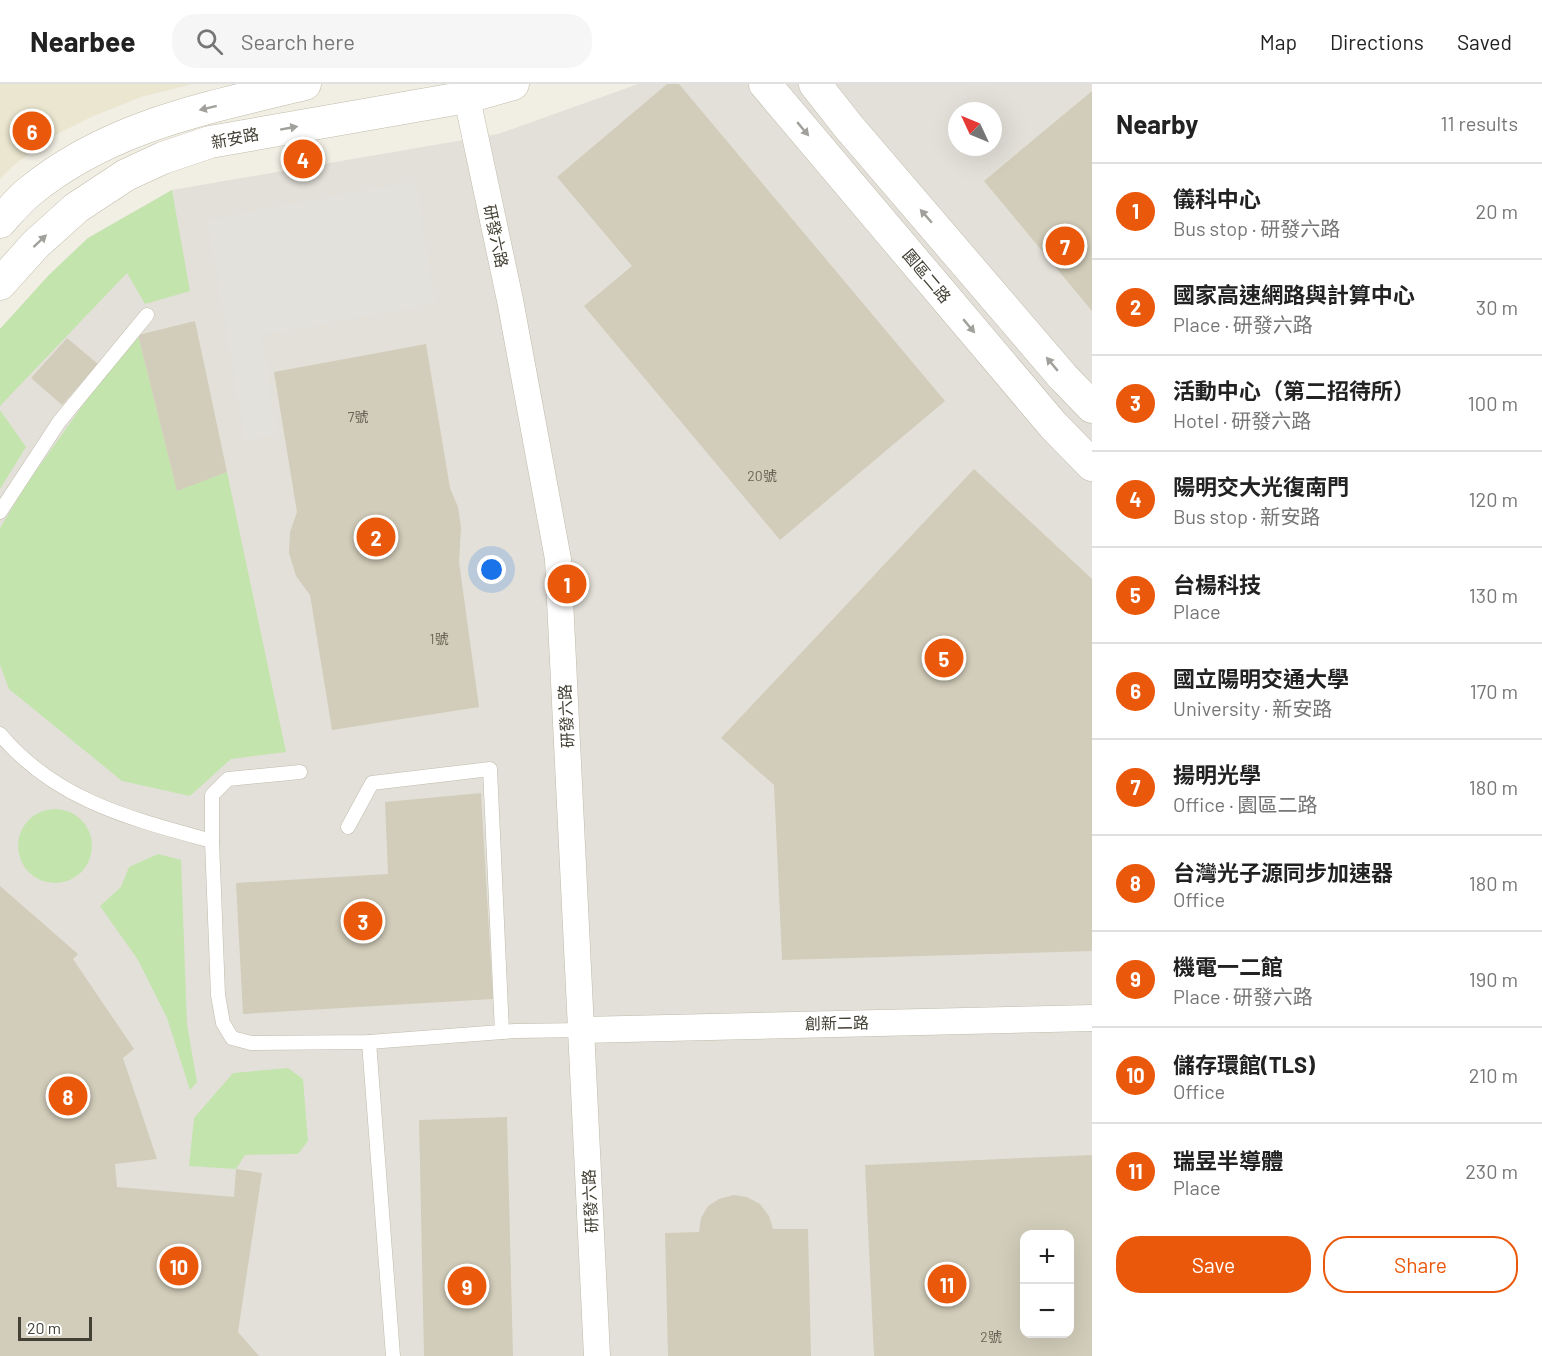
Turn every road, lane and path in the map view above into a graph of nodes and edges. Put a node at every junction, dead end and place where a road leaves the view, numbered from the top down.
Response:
1 (305, 84) edge
2 (513, 84) edge
3 (765, 84) edge
4 (815, 84) edge
5 (466, 90) edge
6 (0, 222) edge
7 (0, 284) edge
8 (147, 315) dead end
9 (1092, 407) edge
10 (1092, 465) edge
11 (0, 512) edge
12 (0, 734) edge
13 (300, 772) dead end
14 (348, 827) dead end
15 (212, 841) junction
16 (1092, 1018) edge
17 (582, 1030) junction
18 (502, 1032) junction
19 (369, 1042) junction
20 (393, 1356) edge
21 (597, 1356) edge

1 -> 6 street
2 - 5 street, 新安路
3 -> 10 street, 園區二路
9 -> 4 street
7 -> 5 street, 新安路
5 - 17 street, 研發六路
8 - 11 lane
12 - 15 lane
13 - 15 lane
14 - 18 lane
15 - 19 lane
16 - 17 street, 創新二路
17 - 18 lane
17 - 21 street, 研發六路
18 - 19 lane
19 - 20 lane

